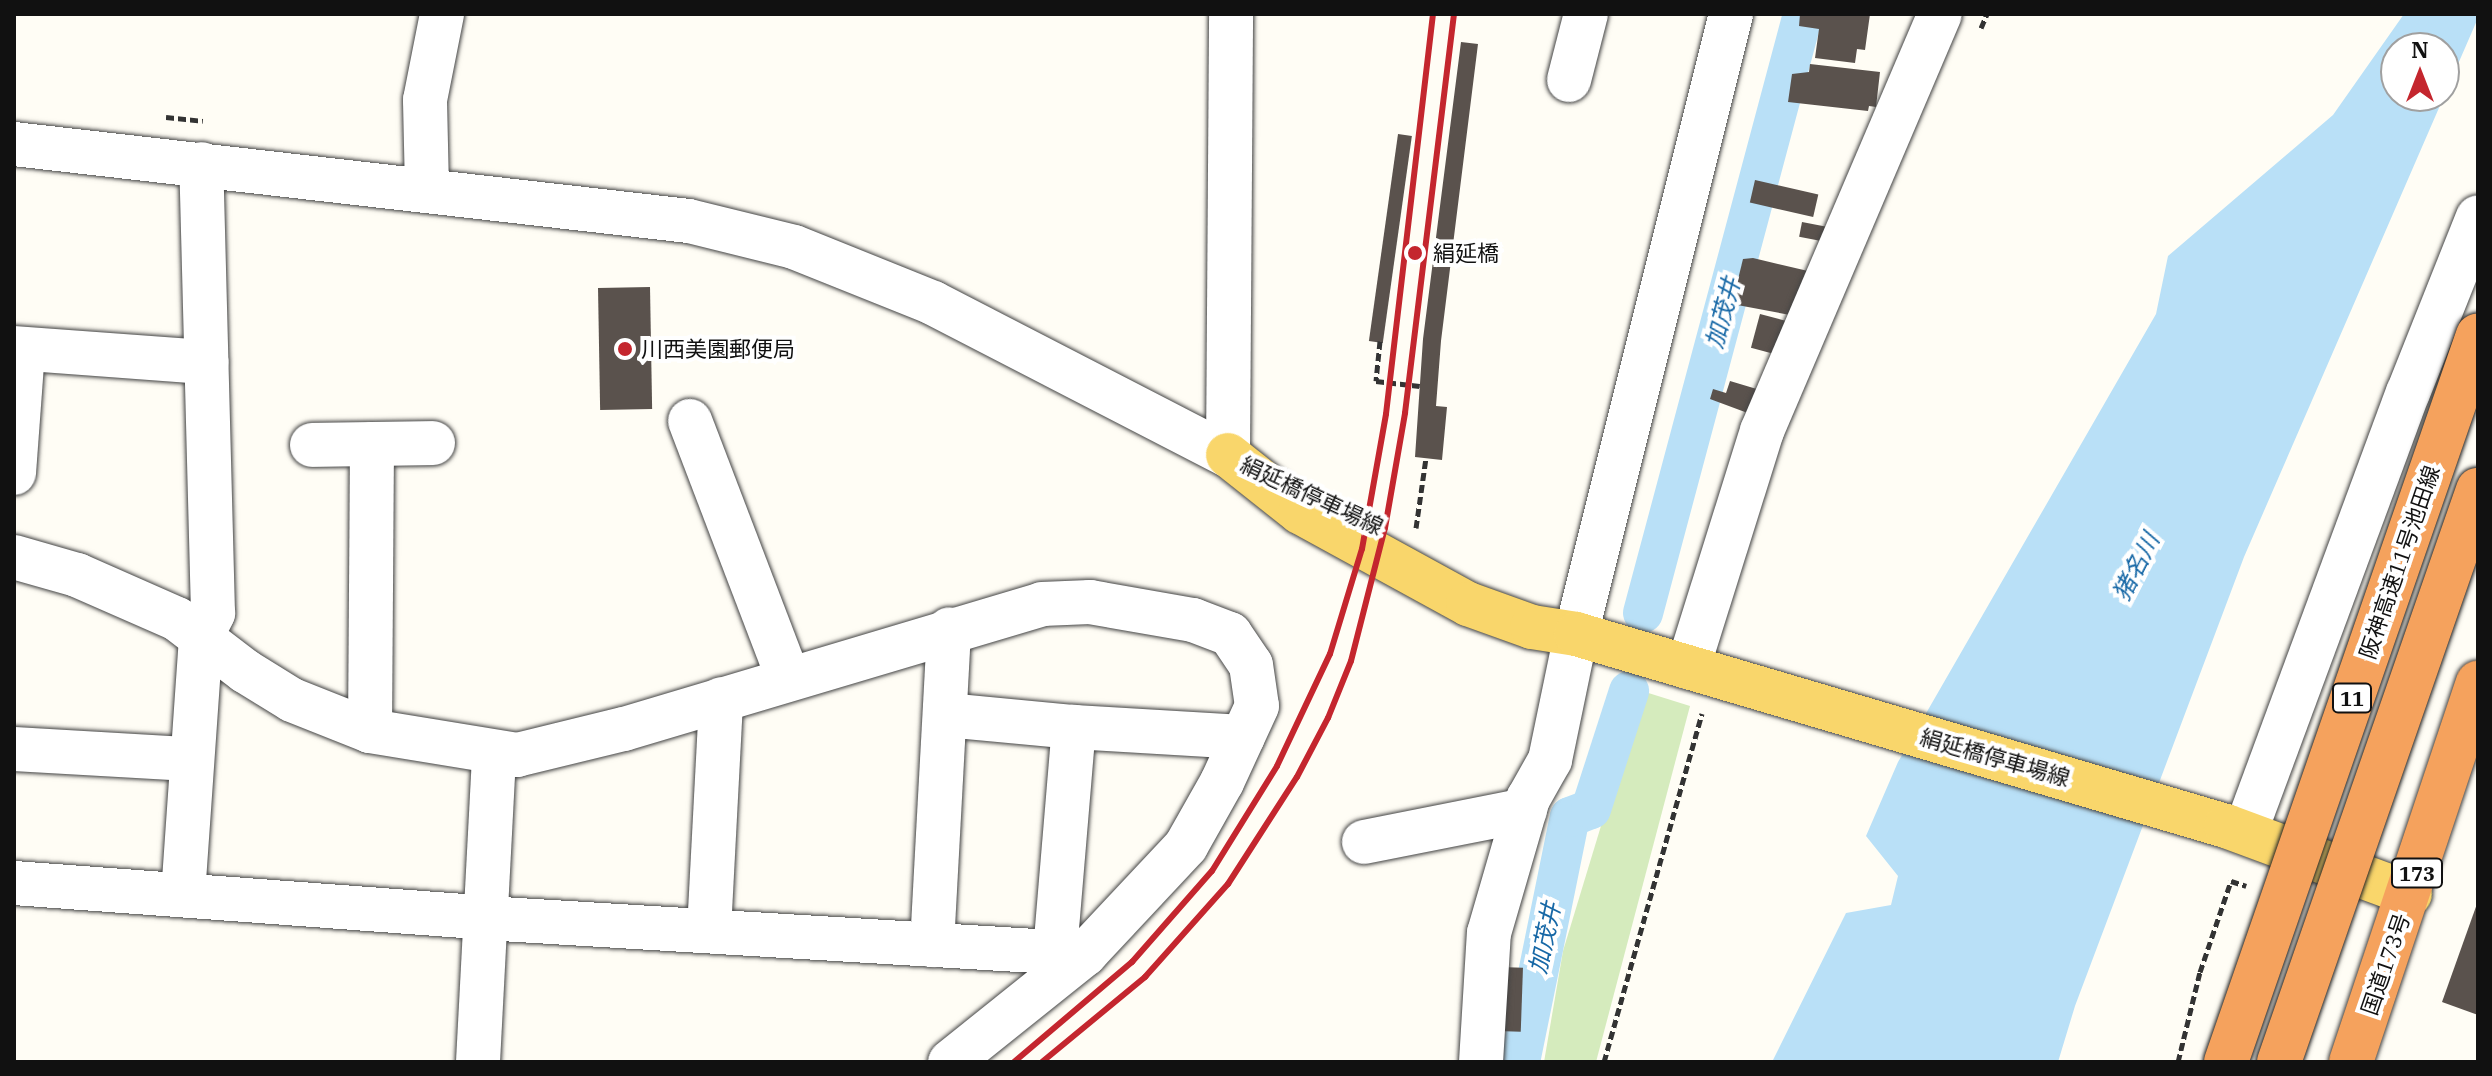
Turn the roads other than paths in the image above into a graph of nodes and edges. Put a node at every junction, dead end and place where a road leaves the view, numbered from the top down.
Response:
1 (442, 14) edge
2 (1231, 14) edge
3 (1586, 14) edge
4 (1731, 14) edge
5 (1940, 14) edge
6 (1569, 80) dead end
7 (14, 144) edge
8 (201, 164) junction
9 (427, 189) junction
10 (2478, 217) edge
11 (2478, 335) edge
12 (19, 348) edge
13 (206, 362) junction
14 (690, 421) dead end
15 (433, 443) dead end
16 (372, 444) junction
17 (312, 445) dead end
18 (1228, 455) junction
19 (14, 473) edge
20 (2478, 490) edge
21 (14, 557) edge
22 (949, 629) junction
23 (1576, 634) junction
24 (201, 637) junction
25 (788, 678) junction
26 (2478, 683) edge
27 (1697, 684) junction
28 (721, 699) junction
29 (946, 715) junction
30 (1074, 727) junction
31 (370, 731) junction
32 (1243, 737) junction
33 (14, 749) edge
34 (494, 752) junction
35 (190, 759) junction
36 (1525, 810) junction
37 (2240, 818) junction
38 (1364, 842) dead end
39 (14, 883) edge
40 (2410, 894) junction
41 (183, 895) junction
42 (485, 918) junction
43 (709, 931) junction
44 (932, 945) junction
45 (1070, 953) junction
46 (478, 1062) edge
47 (950, 1062) edge
48 (1481, 1062) edge
49 (2226, 1062) edge
50 (2279, 1062) edge
51 (2351, 1062) edge

1 - 9 street
2 - 18 street
3 - 6 street
4 - 23 street
5 - 27 street
7 - 8 street
8 - 9 street
8 - 13 street
9 - 18 street
10 - 37 street
11 - 49 highway, 阪神高速11号池田線 / 11, bridge
12 - 13 street
12 - 19 street
13 - 24 street
14 - 25 street
15 - 16 street
16 - 17 street
16 - 31 street
18 - 23 main road, 絹延橋停車場線
18 - 23 main road, 絹延橋停車場線
20 - 50 highway, 11, bridge
21 - 24 street
22 - 25 street
22 - 29 street
22 - 32 street
23 - 27 main road, 絹延橋停車場線
23 - 36 street
24 - 31 street
24 - 35 street
25 - 28 street
26 - 40 highway, 国道173号 / 173
27 - 37 main road, 絹延橋停車場線
28 - 34 street
28 - 43 street
29 - 30 street
29 - 44 street
30 - 32 street
30 - 45 street
31 - 34 street
32 - 45 street
33 - 35 street
34 - 42 street
35 - 41 street
36 - 38 street
36 - 48 street
37 - 40 main road, 絹延橋停車場線
39 - 41 street
40 - 51 highway, 国道173号 / 173
41 - 42 street
42 - 43 street
42 - 46 street
43 - 44 street
44 - 45 street
45 - 47 street

